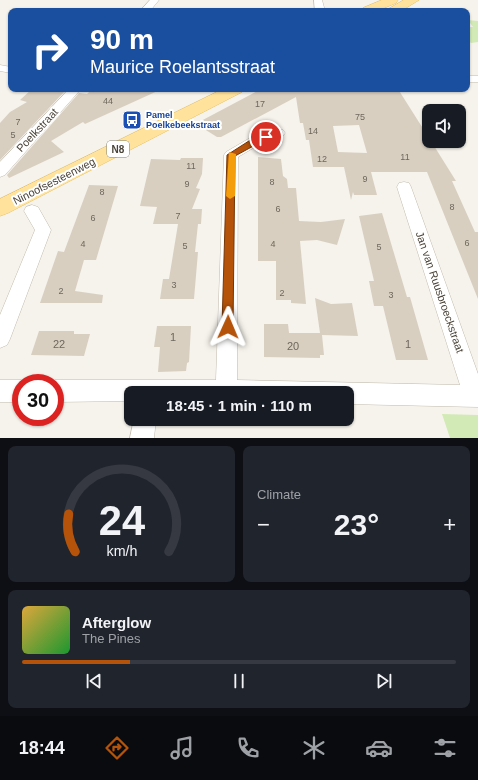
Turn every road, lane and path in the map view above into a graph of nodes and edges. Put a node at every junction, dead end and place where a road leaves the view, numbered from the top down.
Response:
1 (156, 0) edge
2 (392, 0) edge
3 (412, 0) edge
4 (148, 8) edge
5 (374, 8) edge
6 (397, 8) edge
7 (72, 92) edge
8 (202, 92) edge
9 (230, 92) edge
10 (278, 133) dead end
11 (0, 172) edge
12 (404, 187) dead end
13 (0, 195) edge
14 (0, 208) edge
15 (32, 211) dead end
16 (0, 339) edge
17 (226, 386) edge
18 (0, 391) edge
19 (12, 391) edge
20 (64, 391) edge
21 (124, 392) edge
22 (354, 393) edge
23 (476, 396) edge
24 (144, 426) edge
25 (142, 438) edge

1 - 4 street
2 - 5 main road
3 - 6 main road
7 - 11 street, Poelkstraat
8 - 13 main road, Ninoofsesteenweg / N8
9 - 14 main road, Ninoofsesteenweg / N8
10 - 17 street
12 - 23 street, Jan van Ruusbroeckstraat
15 - 16 street
18 - 19 street
20 - 21 street
22 - 23 street
24 - 25 street

